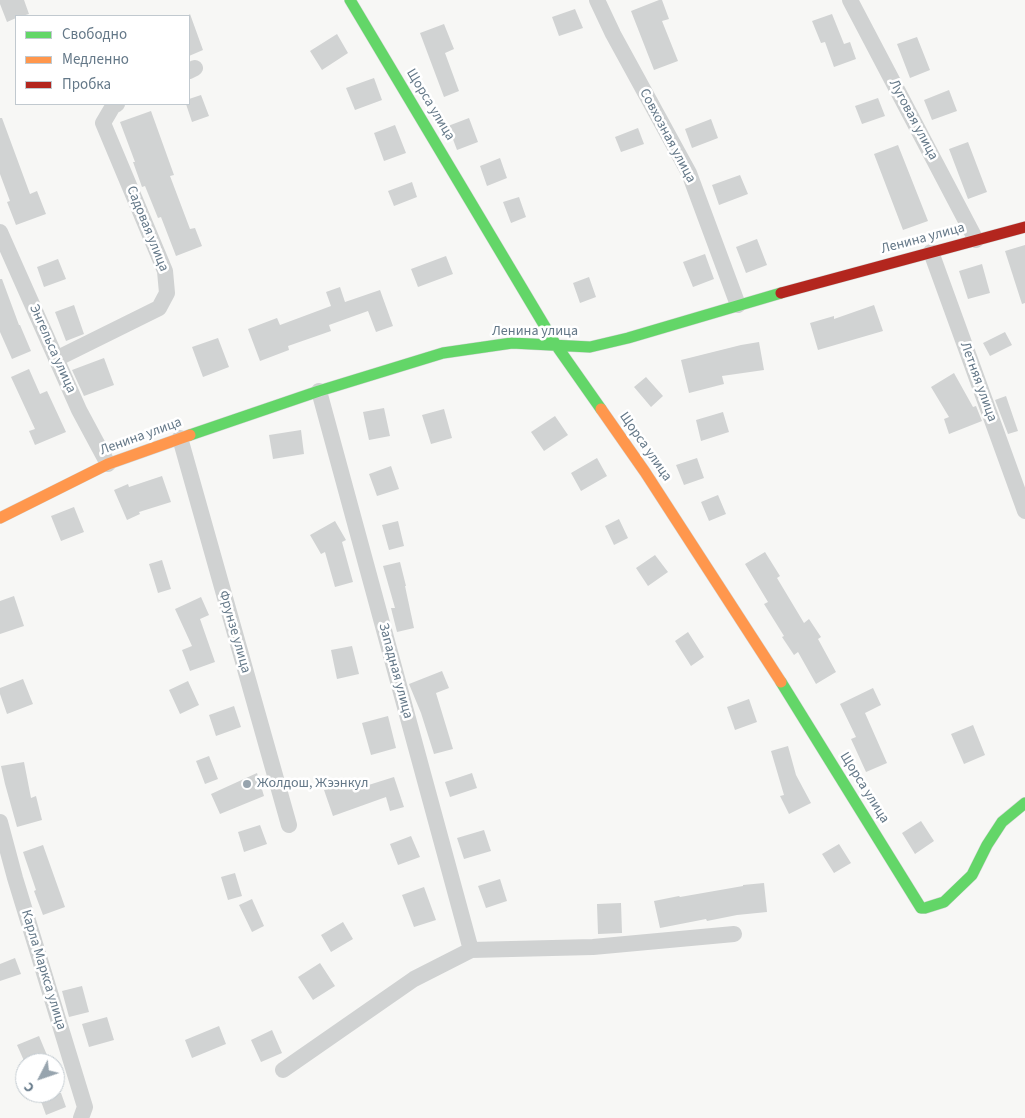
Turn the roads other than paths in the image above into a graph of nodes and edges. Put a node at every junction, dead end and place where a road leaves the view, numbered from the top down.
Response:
1 (350, 0) edge
2 (597, 0) edge
3 (850, 0) edge
4 (115, 105) edge
5 (1025, 227) edge
6 (0, 232) edge
7 (976, 240) junction
8 (931, 252) junction
9 (738, 305) junction
10 (556, 345) junction
11 (56, 359) junction
12 (319, 392) junction
13 (180, 438) junction
14 (108, 464) junction
15 (1025, 511) edge
16 (0, 518) edge
17 (1025, 803) edge
18 (0, 822) edge
19 (289, 825) dead end
20 (734, 934) dead end
21 (471, 950) junction
22 (283, 1070) dead end
23 (81, 1118) edge

1 - 10 street, Щорса улица
2 - 9 street, Совхозная улица
3 - 7 street, Луговая улица
4 - 11 street, Садовая улица
5 - 7 street, Ленина улица
6 - 11 street, Энгельса улица
7 - 8 street, Ленина улица
8 - 9 street, Ленина улица
8 - 15 street, Летняя улица
9 - 10 street, Ленина улица
10 - 12 street, Ленина улица
10 - 17 street, Щорса улица
11 - 14 street, Энгельса улица
12 - 13 street, Ленина улица
12 - 21 street, Западная улица
13 - 14 street, Ленина улица
13 - 19 street, Фрунзе улица
14 - 16 street, Ленина улица
18 - 23 street, Карла Маркса улица
20 - 21 street
21 - 22 street

